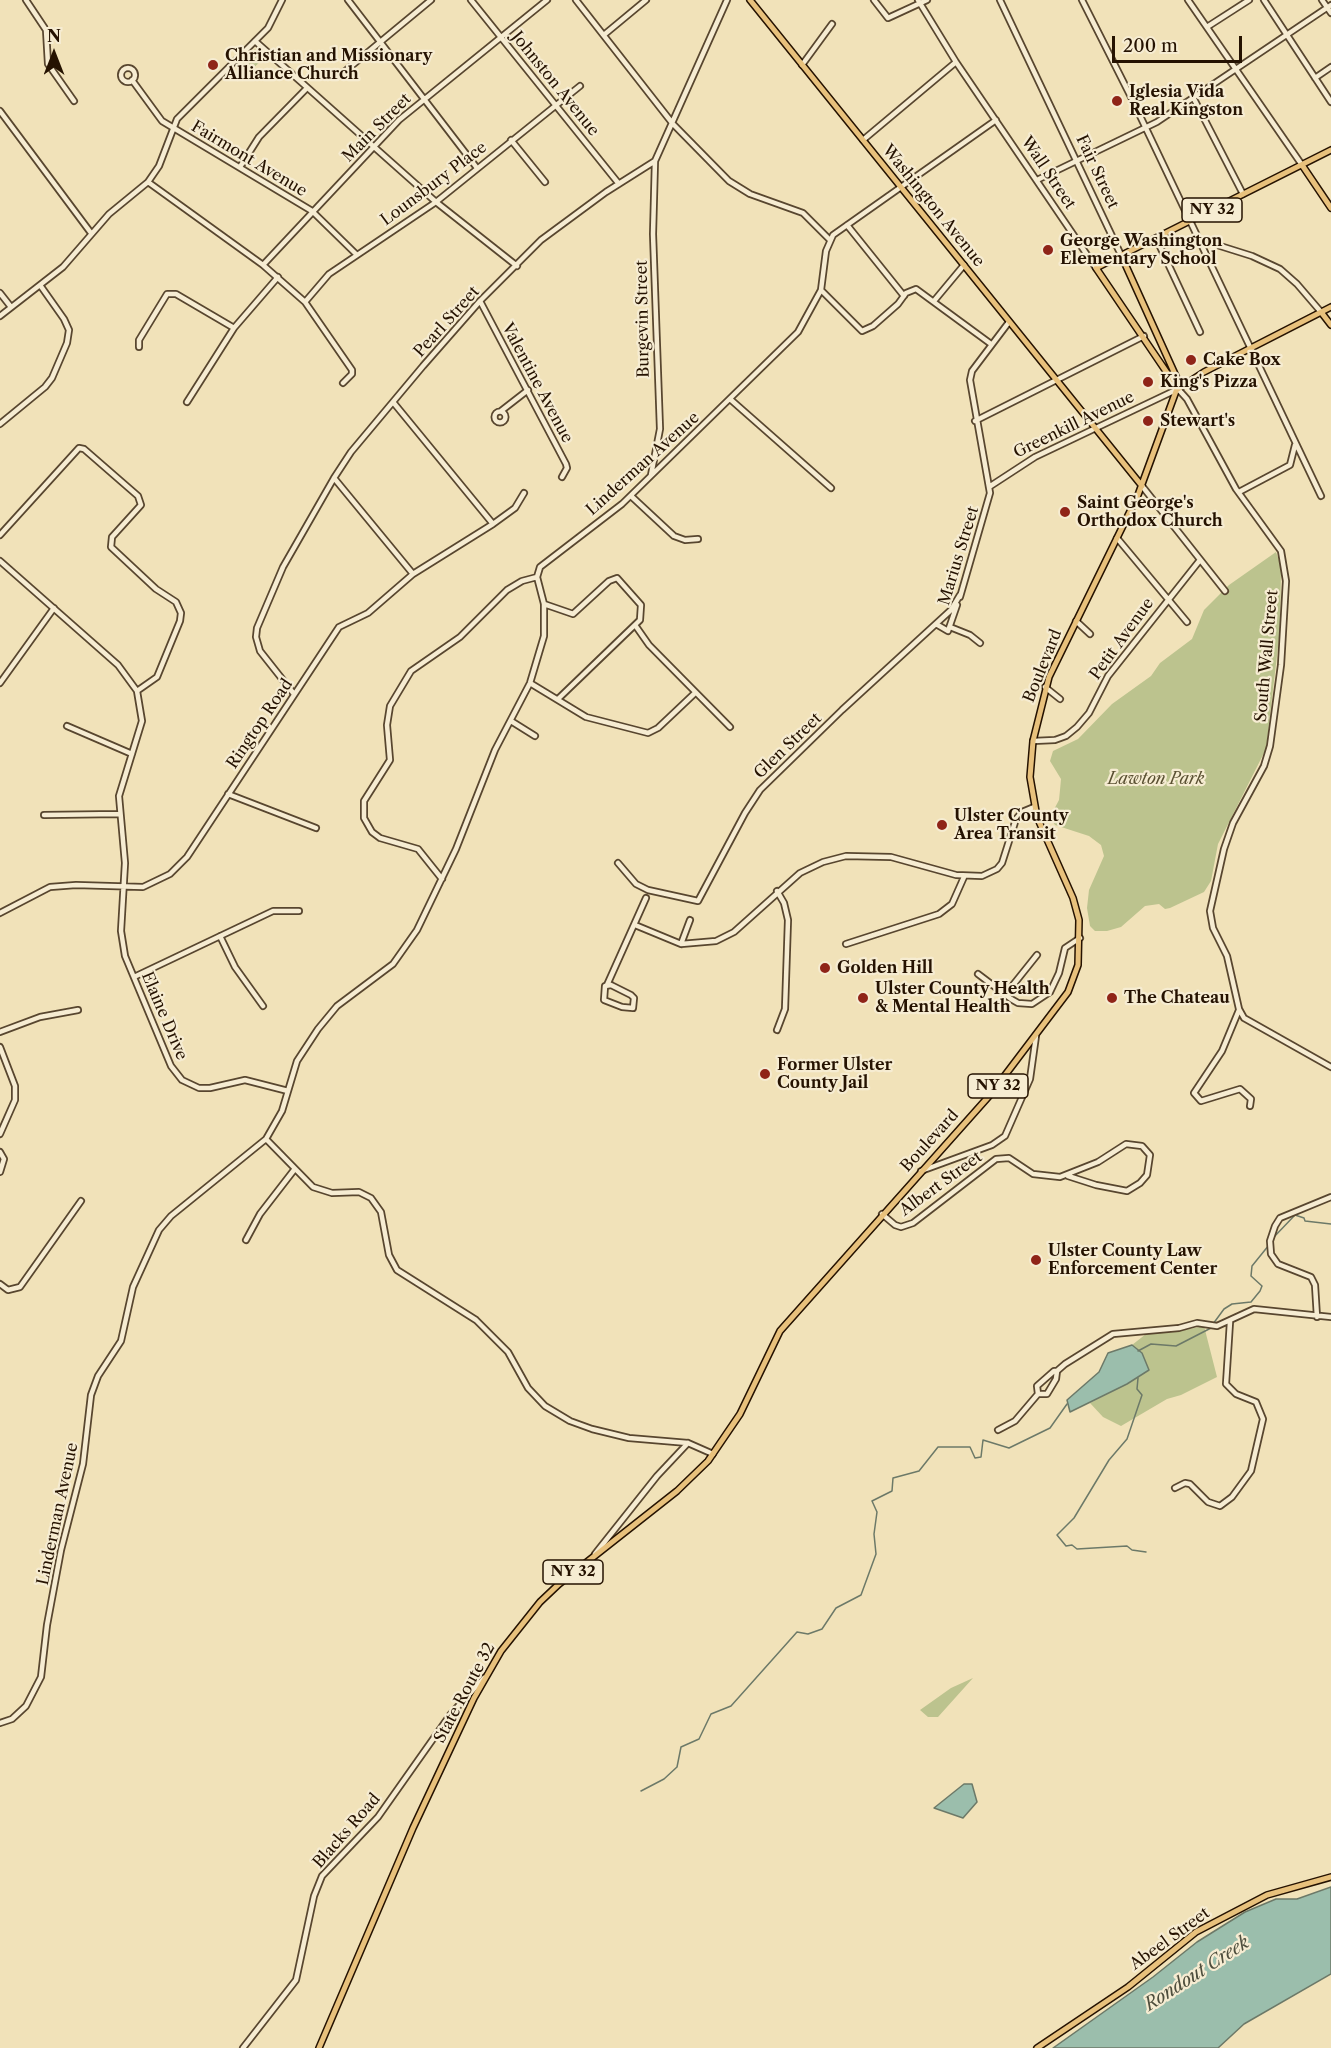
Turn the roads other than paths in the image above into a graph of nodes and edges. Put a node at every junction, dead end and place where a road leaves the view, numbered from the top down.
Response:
1 (26, 0) edge
2 (282, 0) edge
3 (348, 0) edge
4 (431, 0) edge
5 (471, 0) edge
6 (547, 0) edge
7 (576, 0) edge
8 (646, 0) edge
9 (727, 0) edge
10 (750, 0) edge
11 (874, 0) edge
12 (927, 0) edge
13 (1000, 0) edge
14 (1082, 0) edge
15 (1188, 0) edge
16 (1249, 0) edge
17 (1264, 0) edge
18 (1322, 0) edge
19 (919, 2) edge
20 (1329, 6) edge
21 (1331, 13) edge
22 (832, 24) dead end
23 (1207, 27) junction
24 (605, 34) junction
25 (1287, 34) junction
26 (501, 37) junction
27 (255, 41) junction
28 (380, 42) junction
29 (956, 62) junction
30 (802, 65) junction
31 (1331, 67) edge
32 (1236, 69) junction
33 (344, 72) dead end
34 (1315, 78) junction
35 (132, 80) dead end
36 (579, 86) dead end
37 (307, 88) junction
38 (1193, 97) junction
39 (424, 99) junction
40 (74, 101) dead end
41 (1331, 102) edge
42 (556, 103) junction
43 (0, 111) edge
44 (996, 120) junction
45 (673, 124) junction
46 (173, 126) junction
47 (1146, 128) junction
48 (511, 140) junction
49 (863, 140) junction
50 (373, 147) junction
51 (1331, 150) edge
52 (655, 161) junction
53 (1077, 162) junction
54 (1302, 165) junction
55 (240, 167) junction
56 (477, 168) junction
57 (1037, 180) junction
58 (148, 182) junction
59 (545, 182) dead end
60 (619, 184) junction
61 (901, 187) junction
62 (1243, 194) junction
63 (436, 202) junction
64 (1331, 208) edge
65 (312, 212) junction
66 (1189, 221) junction
67 (847, 225) junction
68 (91, 233) junction
69 (1156, 238) junction
70 (1197, 239) junction
71 (830, 240) junction
72 (357, 255) junction
73 (1121, 255) junction
74 (263, 264) junction
75 (517, 266) junction
76 (964, 266) junction
77 (1096, 268) junction
78 (278, 277) junction
79 (40, 285) junction
80 (821, 290) junction
81 (0, 293) edge
82 (904, 296) junction
83 (480, 301) junction
84 (934, 301) junction
85 (305, 302) junction
86 (11, 307) junction
87 (1331, 307) edge
88 (1321, 312) junction
89 (0, 316) edge
90 (1009, 321) junction
91 (1331, 325) edge
92 (234, 328) junction
93 (1200, 332) dead end
94 (1144, 336) junction
95 (991, 344) junction
96 (139, 347) dead end
97 (1250, 348) junction
98 (1056, 380) junction
99 (343, 383) dead end
100 (1178, 389) junction
101 (528, 390) junction
102 (730, 399) junction
103 (187, 402) dead end
104 (393, 402) junction
105 (501, 411) dead end
106 (975, 421) junction
107 (0, 424) edge
108 (1095, 428) junction
109 (1295, 443) junction
110 (651, 475) junction
111 (562, 477) dead end
112 (334, 478) junction
113 (1142, 486) junction
114 (989, 487) junction
115 (831, 488) dead end
116 (1239, 492) junction
117 (524, 493) dead end
118 (631, 496) junction
119 (1321, 496) dead end
120 (493, 524) junction
121 (0, 535) edge
122 (1117, 538) junction
123 (698, 539) dead end
124 (1200, 560) junction
125 (0, 561) edge
126 (413, 574) junction
127 (537, 577) junction
128 (1225, 591) dead end
129 (960, 595) junction
130 (1167, 598) junction
131 (544, 604) junction
132 (54, 608) junction
133 (1076, 621) junction
134 (1187, 622) dead end
135 (936, 624) junction
136 (635, 625) junction
137 (949, 629) junction
138 (1090, 634) dead end
139 (980, 644) dead end
140 (0, 683) edge
141 (530, 683) junction
142 (1045, 687) junction
143 (137, 691) junction
144 (695, 693) junction
145 (294, 694) junction
146 (558, 699) junction
147 (1060, 699) dead end
148 (511, 721) junction
149 (68, 726) dead end
150 (730, 728) dead end
151 (535, 736) dead end
152 (1032, 741) junction
153 (132, 754) junction
154 (228, 794) junction
155 (1034, 807) junction
156 (120, 814) junction
157 (44, 815) dead end
158 (316, 828) dead end
159 (618, 863) dead end
160 (964, 877) junction
161 (442, 879) junction
162 (124, 887) junction
163 (777, 891) junction
164 (646, 897) dead end
165 (299, 911) dead end
166 (0, 913) edge
167 (690, 920) dead end
168 (635, 925) junction
169 (220, 936) junction
170 (1080, 938) junction
171 (681, 944) junction
172 (846, 944) dead end
173 (1037, 955) dead end
174 (978, 974) dead end
175 (134, 977) junction
176 (607, 985) junction
177 (1005, 995) junction
178 (263, 1006) dead end
179 (1239, 1009) junction
180 (78, 1010) dead end
181 (777, 1030) dead end
182 (0, 1032) edge
183 (1036, 1036) junction
184 (0, 1047) edge
185 (1331, 1067) edge
186 (288, 1091) junction
187 (1250, 1106) dead end
188 (0, 1134) edge
189 (268, 1137) junction
190 (0, 1152) edge
191 (294, 1170) junction
192 (921, 1171) junction
193 (0, 1172) edge
194 (1068, 1176) junction
195 (1331, 1197) edge
196 (81, 1201) dead end
197 (882, 1214) junction
198 (246, 1240) dead end
199 (0, 1284) edge
200 (1317, 1317) junction
201 (1331, 1317) edge
202 (1230, 1322) junction
203 (1058, 1371) junction
204 (751, 1390) joint
205 (1038, 1394) junction
206 (998, 1430) dead end
207 (688, 1443) junction
208 (713, 1454) junction
209 (1174, 1488) dead end
210 (594, 1556) junction
211 (485, 1676) junction
212 (0, 1723) edge
213 (1331, 1877) edge
214 (243, 2048) edge
215 (319, 2048) edge
216 (1037, 2048) edge

1 - 40 street
2 - 27 street
3 - 28 street
4 - 28 street
5 - 26 street, Johnston Avenue
6 - 26 street, Main Street
7 - 24 street
8 - 24 street
9 - 45 street
10 - 30 main road, Washington Avenue
11 - 19 street
12 - 19 street
13 - 53 street, Fair Street
14 - 47 street
15 - 23 street
16 - 23 street
17 - 25 street
18 - 20 street
19 - 29 street, Wall Street
20 - 21 street
20 - 25 street
22 - 30 street
23 - 32 street
24 - 45 street
25 - 32 street
25 - 34 street
26 - 39 street, Main Street
26 - 42 street, Johnston Avenue
27 - 37 street
27 - 46 street
28 - 33 street
28 - 39 street
29 - 44 street, Wall Street
29 - 49 street
30 - 49 main road, Washington Avenue
31 - 34 street
32 - 38 street
32 - 54 street
34 - 41 street
35 - 46 street, Fairmont Avenue
36 - 42 street, Lounsbury Place
37 - 50 street
37 - 55 street
38 - 47 street
38 - 62 street
39 - 50 street, Main Street
39 - 56 street
42 - 48 street, Lounsbury Place
42 - 60 street, Johnston Avenue
43 - 68 street
44 - 57 street, Wall Street
44 - 61 street
45 - 52 street
45 - 71 street
46 - 55 street, Fairmont Avenue
46 - 58 street
47 - 53 street
47 - 66 street
48 - 56 street, Lounsbury Place
48 - 59 street
49 - 61 main road, Washington Avenue
50 - 63 street
50 - 65 street, Main Street
51 - 54 main road, NY 32
52 - 60 street, Pearl Street
52 - 110 street, Burgevin Street
53 - 57 street
53 - 73 street, Fair Street
54 - 62 main road, NY 32
54 - 64 main road
55 - 65 street, Fairmont Avenue
56 - 63 street, Lounsbury Place
57 - 77 street, Wall Street
58 - 68 street
58 - 74 street
60 - 75 street, Pearl Street
61 - 67 street
61 - 76 main road, Washington Avenue
62 - 66 main road, NY 32
63 - 72 street, Lounsbury Place
63 - 75 street
65 - 72 street, Fairmont Avenue
65 - 74 street, Main Street
66 - 69 main road, NY 32
66 - 70 street
67 - 71 street
67 - 82 street
68 - 79 street
69 - 73 main road, NY 32
69 - 93 street
70 - 88 street
70 - 97 street
71 - 80 street, Linderman Avenue
72 - 85 street, Lounsbury Place
73 - 77 main road, NY 32
73 - 100 main road, Fair Street
74 - 78 street
75 - 83 street, Pearl Street
76 - 84 street
76 - 90 main road, Washington Avenue
77 - 94 main road, Wall Street
78 - 85 street
78 - 92 street
79 - 86 street
79 - 107 street
80 - 82 street
80 - 102 street, Linderman Avenue
81 - 86 street
82 - 84 street
83 - 101 street, Valentine Avenue
83 - 104 street, Pearl Street
84 - 95 street
85 - 99 street
86 - 89 street
87 - 88 main road, Greenkill Avenue
88 - 91 main road
88 - 97 main road, Greenkill Avenue
90 - 95 street, Marius Street
90 - 98 main road, Washington Avenue
92 - 96 street
92 - 103 street
94 - 98 street
94 - 100 main road, Wall Street
95 - 106 street, Marius Street
97 - 100 main road, Greenkill Avenue
97 - 109 street
98 - 106 street
98 - 108 main road, Washington Avenue
100 - 108 street, Greenkill Avenue
100 - 113 main road, Boulevard / NY 32
100 - 116 street, South Wall Street
101 - 105 street
101 - 111 street, Valentine Avenue
102 - 110 street, Linderman Avenue
102 - 115 street
104 - 112 street, Pearl Street
104 - 120 street
106 - 114 street, Marius Street
108 - 113 main road, Washington Avenue
108 - 114 street, Greenkill Avenue
109 - 116 street
109 - 119 street
110 - 118 street, Linderman Avenue
112 - 126 street
112 - 145 street, Pearl Street
113 - 122 main road, Boulevard / NY 32
113 - 124 street
114 - 129 street, Marius Street
116 - 179 street, South Wall Street
117 - 120 street, Ringtop Road
118 - 123 street
118 - 127 street, Linderman Avenue
120 - 126 street, Ringtop Road
121 - 143 street
122 - 130 street
122 - 133 main road, Boulevard / NY 32
124 - 128 street
124 - 130 street, Petit Avenue
125 - 132 street
126 - 145 street, Ringtop Road
127 - 131 street, Linderman Avenue
127 - 161 street
129 - 135 street, Glen Street
129 - 137 street, Marius Street
130 - 134 street
130 - 152 street, Petit Avenue
131 - 136 street
131 - 141 street, Linderman Avenue
132 - 140 street
132 - 143 street
133 - 138 street
133 - 142 main road, Boulevard / NY 32
135 - 137 street
135 - 159 street, Glen Street
136 - 144 street
136 - 146 street
137 - 139 street
141 - 146 street
141 - 148 street, Linderman Avenue
142 - 147 street
142 - 152 main road, Boulevard / NY 32
143 - 153 street, Elaine Drive
144 - 146 street
144 - 150 street
145 - 154 street, Ringtop Road
148 - 151 street
148 - 161 street, Linderman Avenue
149 - 153 street
152 - 155 main road, Boulevard / NY 32
153 - 156 street, Elaine Drive
154 - 158 street
154 - 162 street, Ringtop Road
155 - 160 street
155 - 170 main road, Boulevard / NY 32
156 - 157 street
156 - 162 street, Elaine Drive
160 - 163 street
160 - 172 street
161 - 186 street, Linderman Avenue
162 - 166 street, Ringtop Road
162 - 175 street, Elaine Drive
163 - 171 street
163 - 181 street
164 - 168 street
165 - 169 street
167 - 171 street
168 - 171 street
168 - 176 street
169 - 175 street
169 - 178 street
170 - 177 street
170 - 183 main road, Boulevard / NY 32
173 - 177 street
174 - 177 street
175 - 186 street, Elaine Drive
176 - 176 street
179 - 185 street
179 - 187 street
180 - 182 street
183 - 192 main road, Boulevard / NY 32
183 - 192 street
184 - 188 street
186 - 189 street, Linderman Avenue
189 - 191 street
189 - 212 street, Linderman Avenue
190 - 193 street
191 - 198 street
191 - 207 street
192 - 197 main road, Boulevard / NY 32
194 - 194 street
194 - 197 street, Albert Street
195 - 200 street
196 - 199 street
197 - 204 main road, Boulevard / NY 32
200 - 201 street
200 - 202 street
202 - 203 street
202 - 209 street
203 - 205 street
203 - 205 street
204 - 208 main road, State Route 32 / NY 32
205 - 206 street
207 - 208 street
207 - 210 street
208 - 210 main road, State Route 32 / NY 32
210 - 211 main road, State Route 32 / NY 32
211 - 214 street, Blacks Road
211 - 215 main road, State Route 32 / NY 32
213 - 216 main road, Abeel Street

